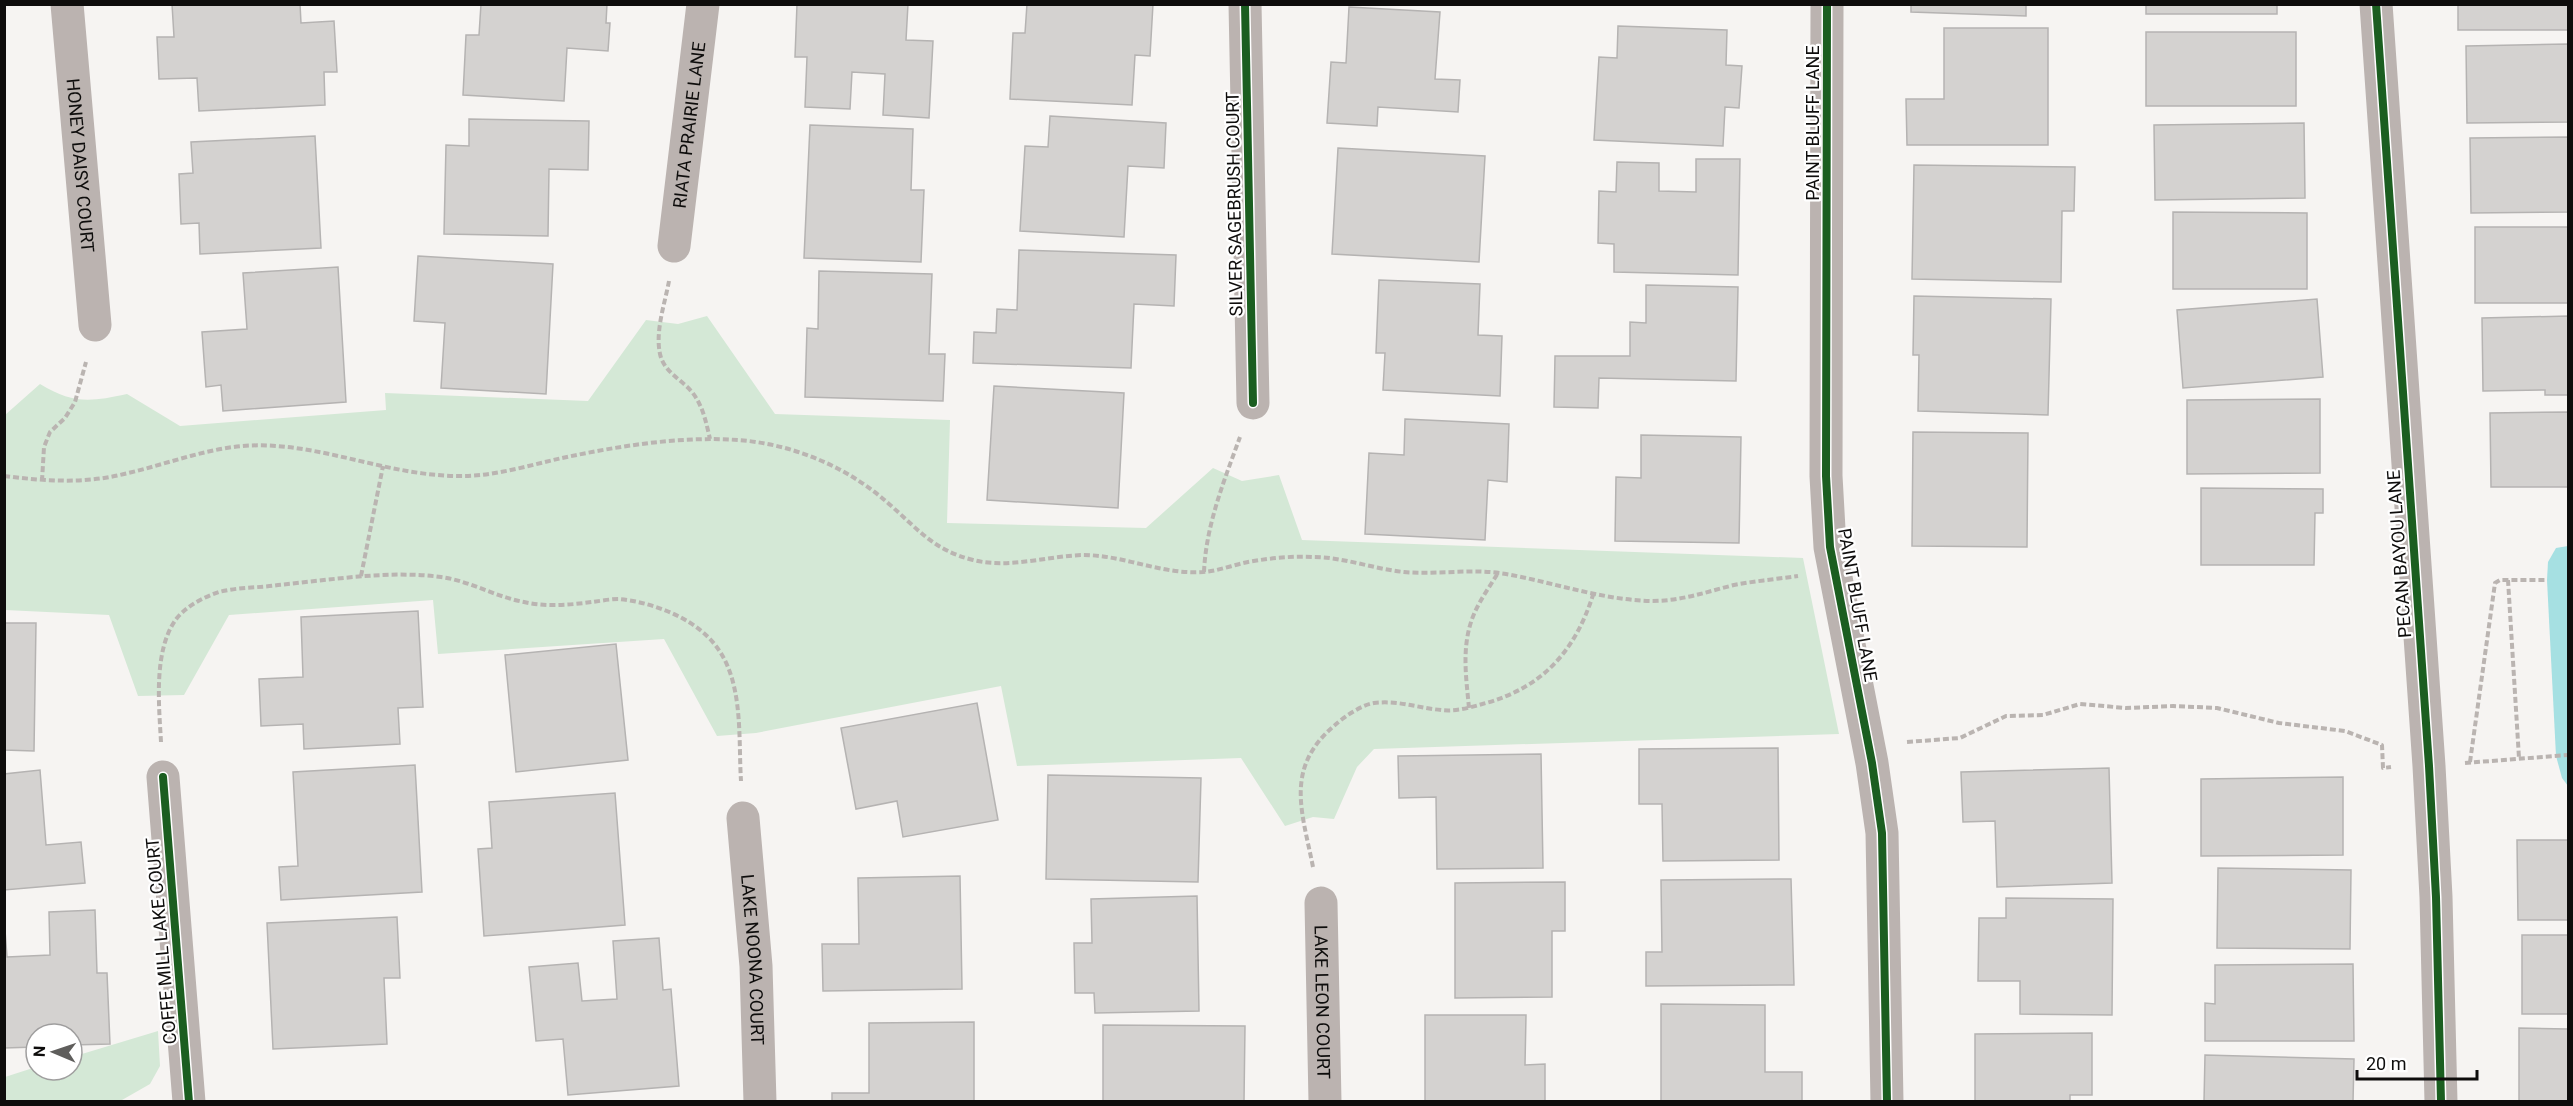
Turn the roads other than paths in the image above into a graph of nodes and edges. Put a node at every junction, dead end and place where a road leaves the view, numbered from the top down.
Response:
1 (67, 4) edge
2 (703, 4) edge
3 (1245, 4) edge
4 (1827, 4) edge
5 (2376, 4) edge
6 (674, 246) road end
7 (95, 325) road end
8 (1253, 403) road end
9 (163, 777) road end
10 (743, 818) road end
11 (1321, 903) road end
12 (189, 1101) edge
13 (760, 1101) edge
14 (1325, 1101) edge
15 (1887, 1101) edge
16 (2441, 1101) edge

1 - 7 street, HONEY DAISY COURT
2 - 6 street, RIATA PRAIRIE LANE
3 - 8 street, SILVER SAGEBRUSH COURT
4 - 15 street, PAINT BLUFF LANE
5 - 16 street, PECAN BAYOU LANE
9 - 12 street, COFFE MILL LAKE COURT
10 - 13 street, LAKE NOONA COURT
11 - 14 street, LAKE LEON COURT

